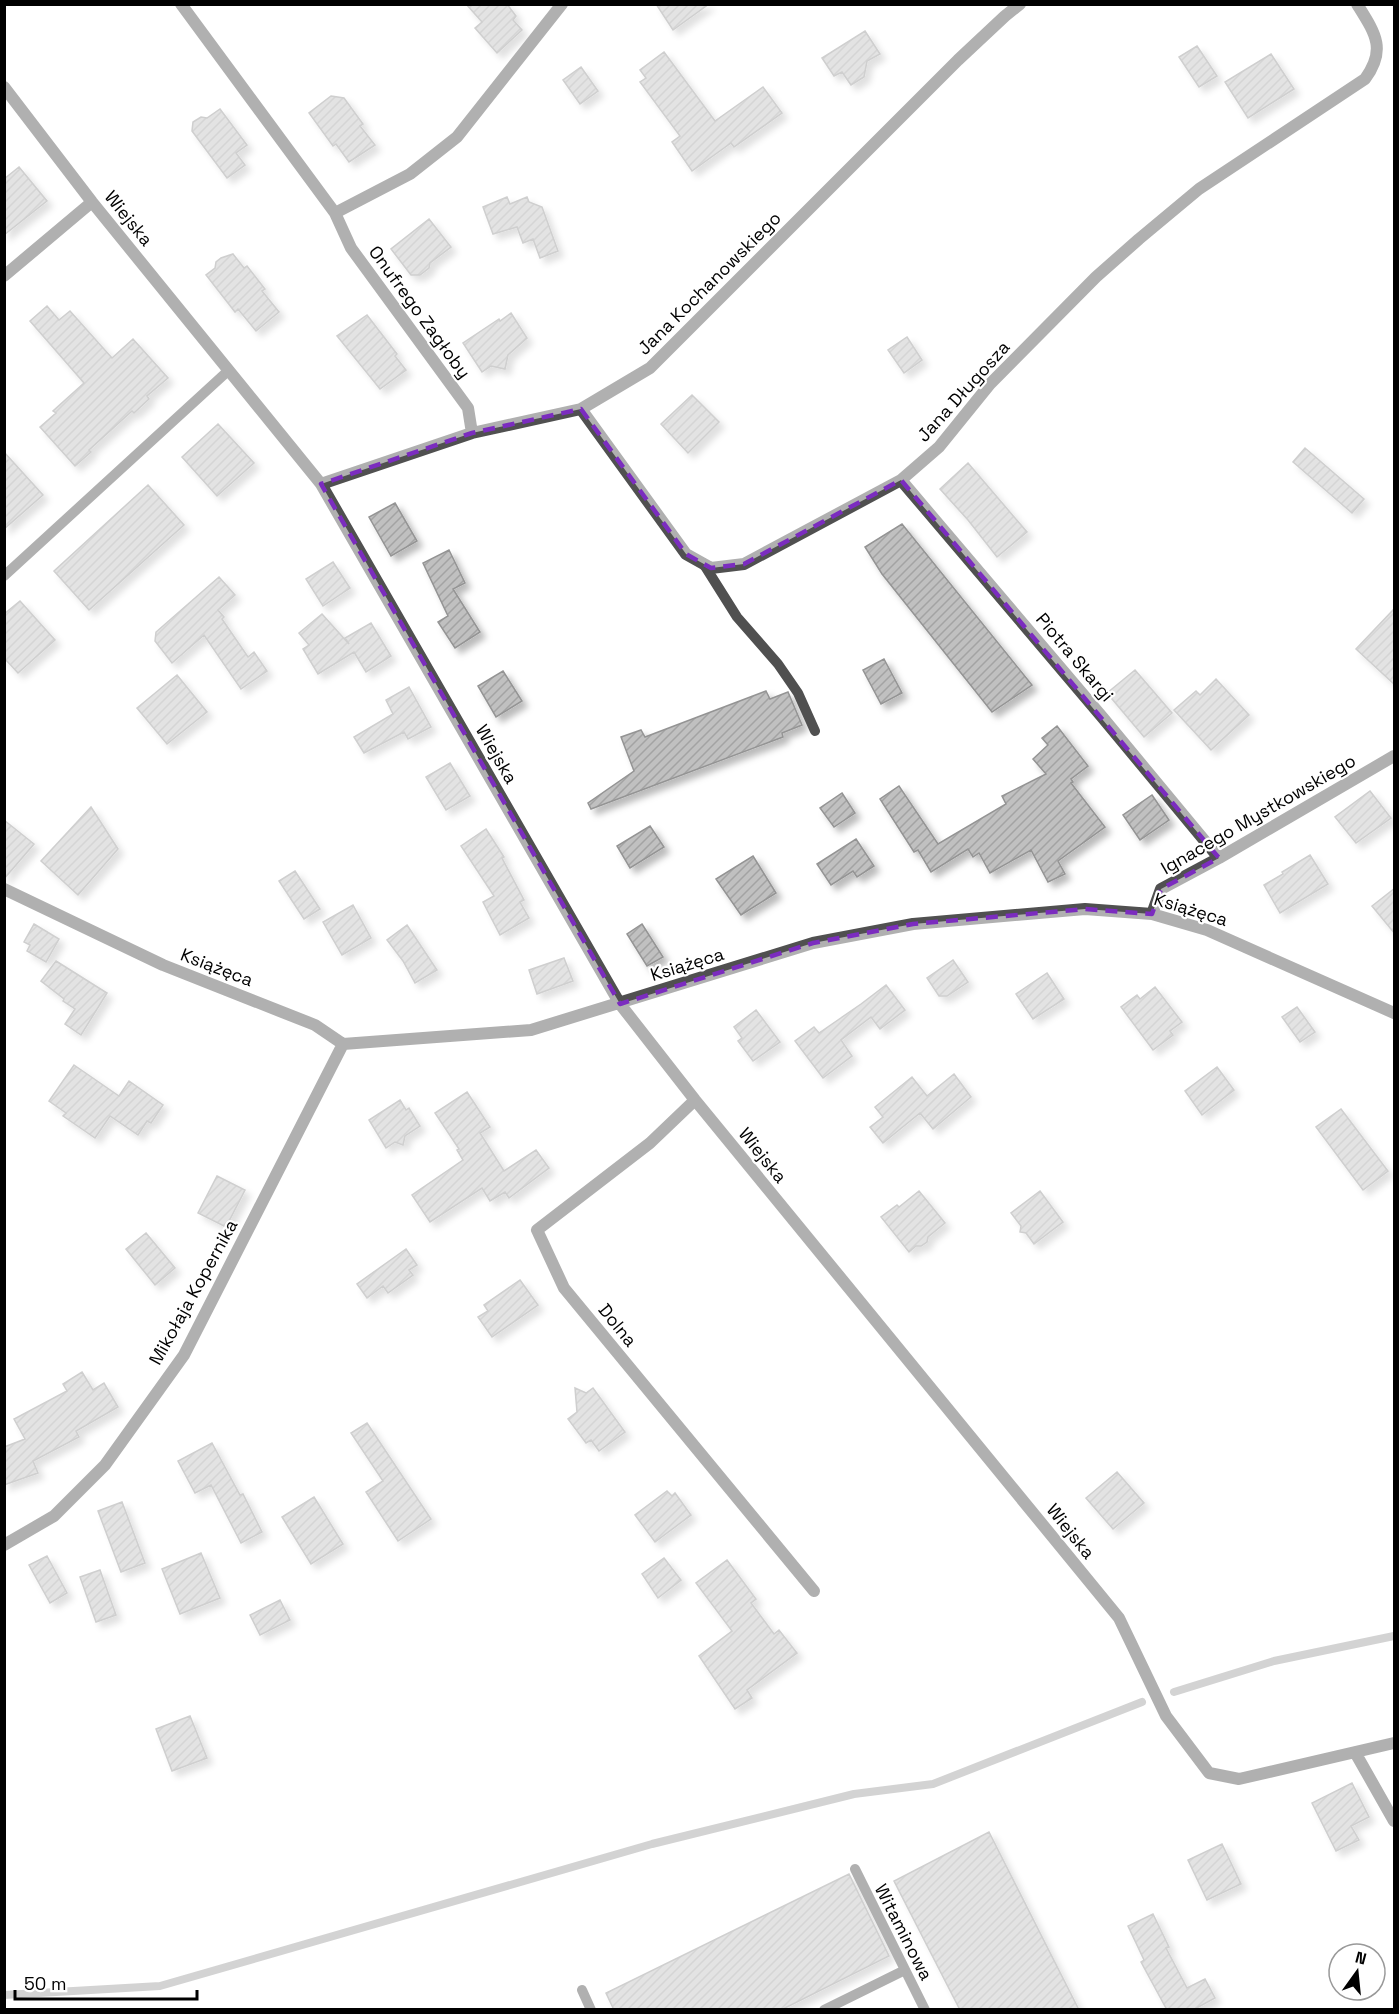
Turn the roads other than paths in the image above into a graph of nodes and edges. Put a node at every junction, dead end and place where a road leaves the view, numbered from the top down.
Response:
1 (182, 4) edge
2 (562, 4) edge
3 (1020, 4) edge
4 (1357, 4) edge
5 (4, 87) edge
6 (92, 202) junction
7 (335, 213) junction
8 (4, 276) edge
9 (229, 370) junction
10 (581, 409) junction
11 (472, 433) junction
12 (901, 480) junction
13 (321, 484) junction
14 (703, 563) junction
15 (4, 576) edge
16 (815, 731) dead end
17 (1395, 756) edge
18 (1219, 858) junction
19 (4, 890) edge
20 (1152, 914) junction
21 (620, 1004) junction
22 (1395, 1013) edge
23 (343, 1044) junction
24 (695, 1100) junction
25 (4, 1545) edge
26 (814, 1591) dead end
27 (1395, 1743) edge
28 (1356, 1754) junction
29 (1395, 1821) edge
30 (855, 1869) dead end
31 (905, 1970) junction
32 (582, 1990) dead end
33 (591, 2010) edge
34 (824, 2010) edge
35 (925, 2010) edge

1 - 7 street, Onufrego Zagłoby
2 - 7 street
3 - 10 street, Jana Kochanowskiego
4 - 12 street, Jana Długosza
5 - 6 street, Wiejska
6 - 8 street
6 - 9 street, Wiejska
7 - 11 street, Onufrego Zagłoby
9 - 13 street, Wiejska
9 - 15 lane
10 - 11 street, Jana Kochanowskiego
10 - 14 street
11 - 13 street, Jana Kochanowskiego
12 - 14 street, Jana Długosza
12 - 18 street, Piotra Skargi
13 - 21 street, Wiejska
14 - 16 lane
17 - 18 street, Ignacego Mystkowskiego
18 - 20 street, Ignacego Mystkowskiego
19 - 23 street, Książęca
20 - 21 street, Książęca
20 - 22 street, Książęca
21 - 23 street, Książęca
21 - 24 street, Wiejska
23 - 25 street, Mikołaja Kopernika
24 - 26 street, Dolna
24 - 28 street, Wiejska
27 - 28 street, Wiejska
28 - 29 street
30 - 31 lane, Witaminowa
31 - 34 lane
31 - 35 lane, Witaminowa
32 - 33 lane

